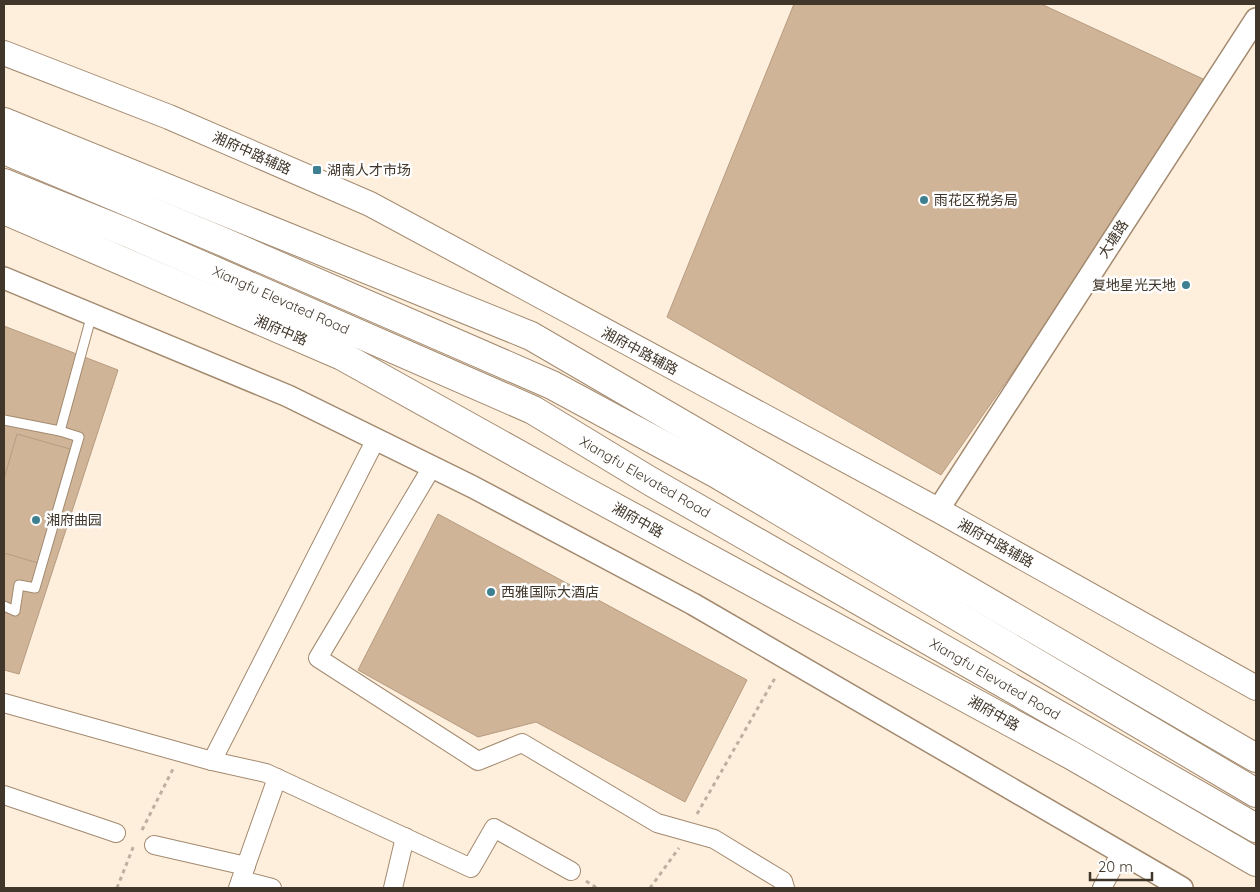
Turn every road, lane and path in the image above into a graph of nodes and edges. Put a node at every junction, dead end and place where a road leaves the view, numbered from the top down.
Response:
1 (1256, 19) edge
2 (4, 53) edge
3 (4, 122) edge
4 (4, 150) edge
5 (4, 183) edge
6 (4, 210) edge
7 (4, 278) edge
8 (92, 314) junction
9 (4, 420) edge
10 (60, 431) junction
11 (376, 439) junction
12 (432, 467) junction
13 (938, 510) junction
14 (4, 606) edge
15 (775, 678) dead end
16 (1256, 688) edge
17 (4, 703) edge
18 (181, 753) junction
19 (1256, 758) edge
20 (212, 761) junction
21 (277, 778) junction
22 (1256, 793) edge
23 (4, 795) edge
24 (1256, 828) edge
25 (688, 832) junction
26 (116, 833) dead end
27 (405, 837) junction
28 (147, 839) joint
29 (136, 842) dead end
30 (1120, 854) junction
31 (1256, 862) edge
32 (571, 871) dead end
33 (242, 878) edge
34 (117, 888) edge
35 (272, 888) edge
36 (393, 888) edge
37 (650, 888) edge
38 (785, 888) edge
39 (1102, 888) edge
40 (1182, 888) edge

1 - 13 street, 大塘路
2 - 13 main road, 湘府中路辅路
3 - 19 main road
4 - 22 main road
5 - 24 main road, Xiangfu Elevated Road
6 - 31 main road, 湘府中路
7 - 8 street
8 - 10 lane
8 - 11 street
9 - 10 lane
10 - 14 lane
11 - 12 street
11 - 20 street
12 - 25 street
12 - 30 street
13 - 16 main road, 湘府中路辅路
15 - 25 path
17 - 18 street
18 - 20 street
18 - 28 path
20 - 21 street
21 - 27 street
21 - 33 street
23 - 26 street
25 - 37 path
25 - 38 street
27 - 32 street
27 - 36 street
28 - 33 street
29 - 34 path
30 - 39 street
30 - 40 street
33 - 35 street

